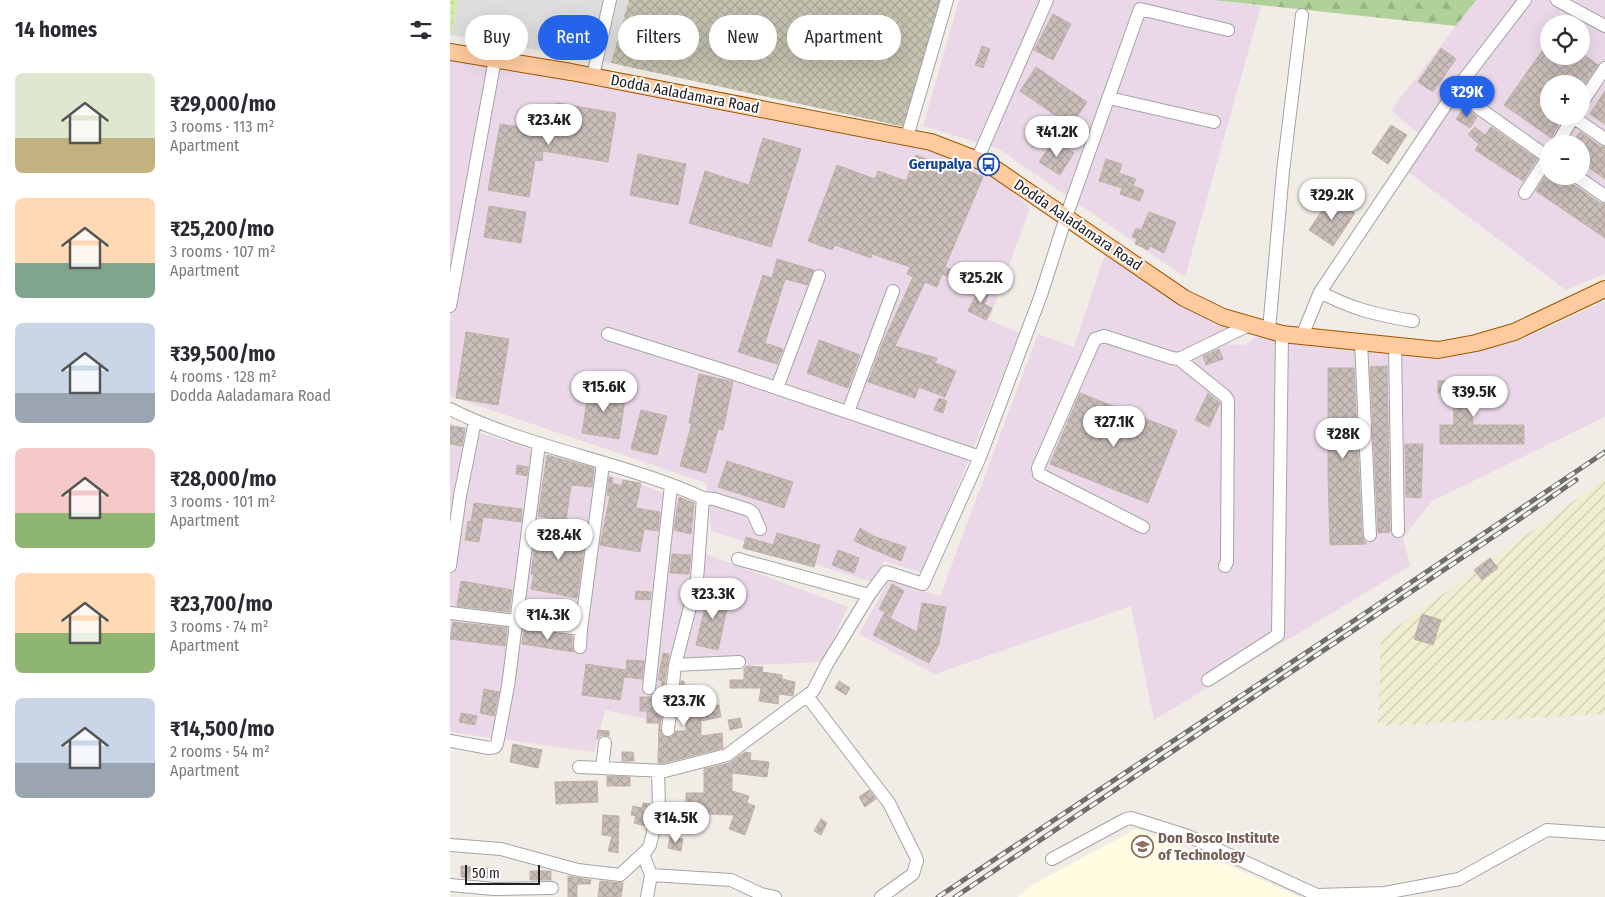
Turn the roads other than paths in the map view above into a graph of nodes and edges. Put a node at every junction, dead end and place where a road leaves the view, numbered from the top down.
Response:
1 (610, 0) edge
2 (947, 0) edge
3 (1047, 0) edge
4 (1525, 0) edge
5 (1557, 0) edge
6 (1302, 15) dead end
7 (1605, 26) edge
8 (1228, 30) dead end
9 (450, 52) edge
10 (465, 54) edge
11 (495, 60) edge
12 (501, 60) edge
13 (593, 76) junction
14 (1603, 76) edge
15 (1455, 91) junction
16 (1590, 93) edge
17 (1109, 98) junction
18 (1214, 122) dead end
19 (1585, 125) edge
20 (907, 138) junction
21 (1605, 139) edge
22 (1540, 151) edge
23 (977, 160) junction
24 (1540, 170) edge
25 (1589, 185) edge
26 (1525, 193) dead end
27 (1605, 196) edge
28 (1066, 217) junction
29 (818, 276) dead end
30 (1605, 290) edge
31 (893, 291) dead end
32 (1320, 292) junction
33 (450, 306) edge
34 (1413, 321) dead end
35 (1249, 326) junction
36 (1275, 332) junction
37 (608, 334) dead end
38 (1302, 336) junction
39 (1361, 342) junction
40 (1395, 344) junction
41 (1179, 359) junction
42 (777, 388) junction
43 (450, 409) edge
44 (848, 412) junction
45 (475, 421) junction
46 (539, 444) junction
47 (980, 456) junction
48 (604, 464) junction
49 (671, 485) junction
50 (703, 498) junction
51 (1143, 526) dead end
52 (760, 529) dead end
53 (1398, 531) dead end
54 (1370, 535) dead end
55 (738, 559) dead end
56 (450, 566) edge
57 (1225, 566) dead end
58 (869, 595) junction
59 (450, 613) edge
60 (516, 622) junction
61 (581, 629) junction
62 (580, 647) dead end
63 (739, 662) dead end
64 (675, 665) junction
65 (1208, 680) dead end
66 (649, 688) dead end
67 (807, 696) junction
68 (668, 730) dead end
69 (450, 742) edge
70 (605, 743) dead end
71 (579, 767) dead end
72 (601, 768) junction
73 (658, 770) junction
74 (600, 782) dead end
75 (1605, 834) edge
76 (450, 845) edge
77 (643, 854) junction
78 (1052, 858) dead end
79 (651, 875) junction
80 (552, 888) dead end
81 (452, 889) edge
82 (760, 895) edge
83 (647, 897) edge
84 (775, 897) edge
85 (881, 897) edge

1 - 13 street
2 - 20 street
3 - 23 street
4 - 15 street
5 - 7 street
6 - 36 street
8 - 17 street
9 - 10 main road, Dodda Aaladamara Road
11 - 33 street
12 - 13 main road, Dodda Aaladamara Road
13 - 20 main road, Dodda Aaladamara Road
14 - 16 street
15 - 22 street
15 - 32 street
17 - 18 street
17 - 28 street
19 - 21 street
20 - 23 main road, Dodda Aaladamara Road
23 - 28 main road, Dodda Aaladamara Road
24 - 26 street
25 - 27 street
28 - 35 main road, Dodda Aaladamara Road
28 - 47 street
29 - 42 street
30 - 40 main road, Dodda Aaladamara Road
31 - 44 street
32 - 34 street
32 - 38 street
35 - 36 main road, Dodda Aaladamara Road
35 - 41 street
36 - 38 main road, Dodda Aaladamara Road
36 - 65 street
37 - 42 street
38 - 39 main road, Dodda Aaladamara Road
39 - 40 main road, Dodda Aaladamara Road
39 - 54 street
40 - 53 street
41 - 51 street
41 - 57 street
42 - 44 street
43 - 45 street
44 - 47 street
45 - 46 street
45 - 56 street
46 - 48 street
46 - 60 street
47 - 58 street
48 - 49 street
48 - 61 street
49 - 50 street
49 - 66 street
50 - 52 street
50 - 64 street
55 - 58 street
58 - 67 street
59 - 60 street
60 - 61 street
60 - 69 street
61 - 62 street
63 - 64 street
64 - 68 street
67 - 73 street
67 - 85 street
70 - 72 street
71 - 72 street
72 - 73 street
72 - 74 street
73 - 77 street
75 - 78 street
76 - 77 street
77 - 79 street
79 - 82 street
79 - 83 street
80 - 81 street
82 - 84 street

